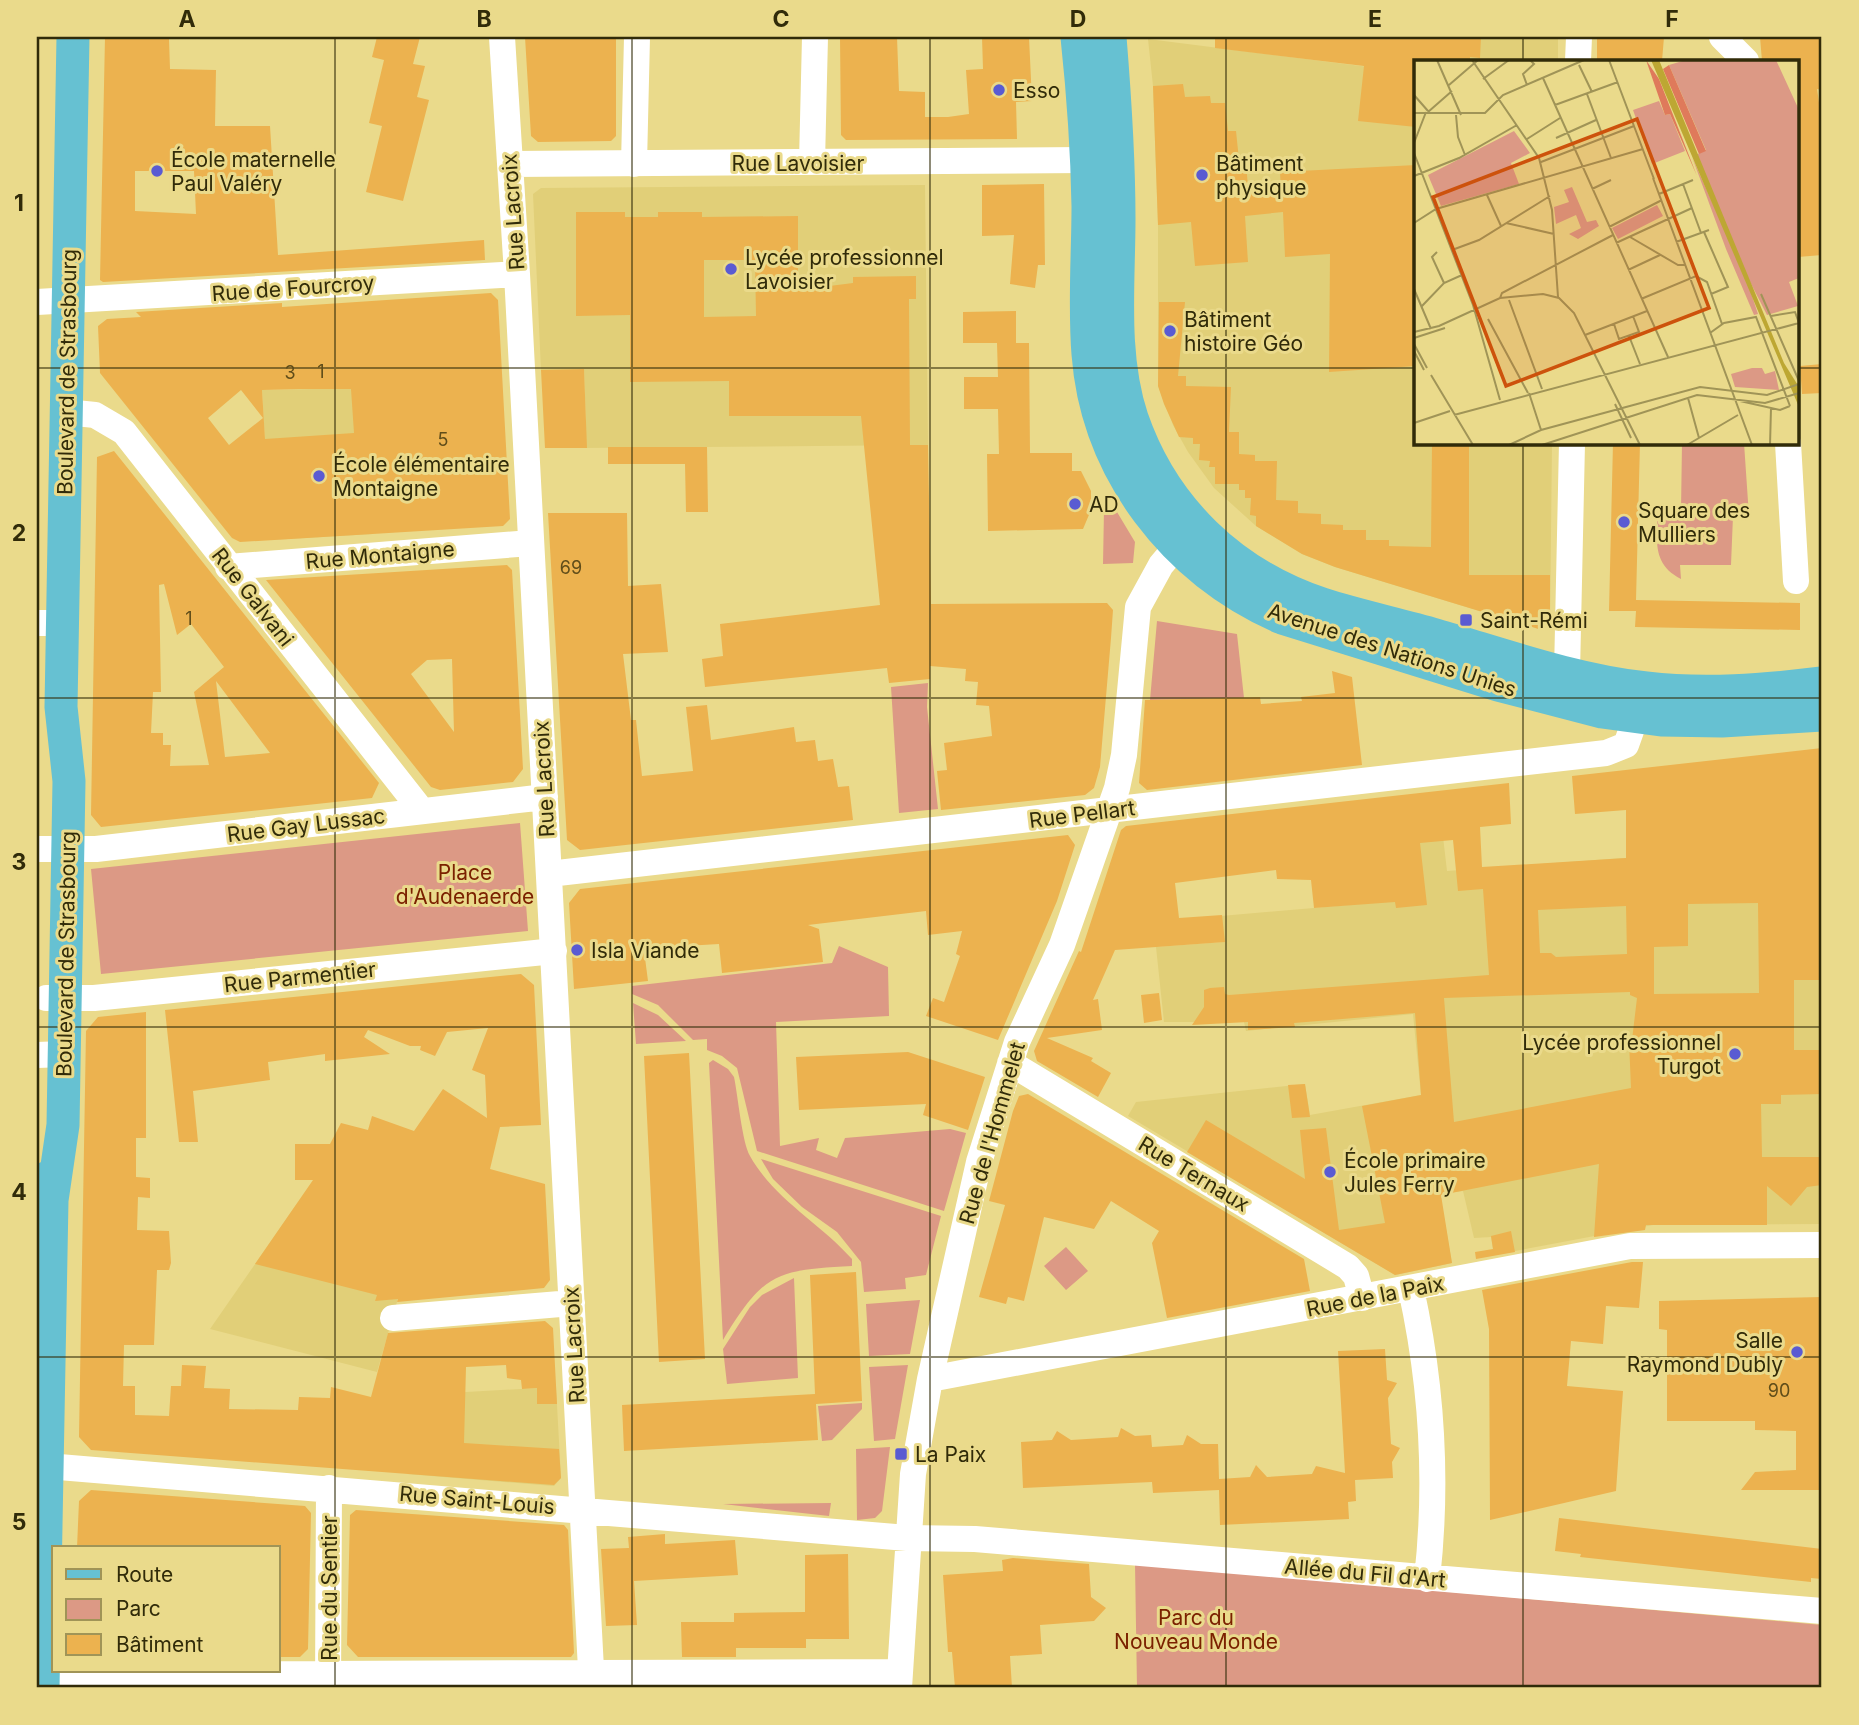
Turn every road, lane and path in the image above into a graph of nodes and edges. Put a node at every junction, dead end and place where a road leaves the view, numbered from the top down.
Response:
1 (73, 37) edge
2 (502, 37) edge
3 (637, 37) edge
4 (815, 37) edge
5 (1077, 37) edge
6 (1110, 37) edge
7 (1579, 37) edge
8 (1722, 37) edge
9 (1578, 60) edge
10 (1744, 60) edge
11 (1086, 160) junction
12 (812, 162) junction
13 (510, 164) junction
14 (634, 164) junction
15 (517, 274) junction
16 (52, 302) edge
17 (66, 412) junction
18 (1572, 444) edge
19 (1788, 444) edge
20 (1185, 536) junction
21 (531, 542) junction
22 (228, 566) junction
23 (1796, 581) dead end
24 (50, 623) edge
25 (1567, 673) junction
26 (1822, 683) edge
27 (1822, 715) edge
28 (1636, 717) junction
29 (545, 797) junction
30 (422, 811) junction
31 (1110, 812) junction
32 (51, 850) edge
33 (549, 874) junction
34 (554, 951) junction
35 (55, 999) junction
36 (48, 1055) edge
37 (1010, 1063) junction
38 (1822, 1245) edge
39 (1411, 1289) junction
40 (1362, 1298) junction
41 (572, 1303) junction
42 (393, 1318) dead end
43 (930, 1379) junction
44 (47, 1466) junction
45 (329, 1489) junction
46 (583, 1509) junction
47 (907, 1538) junction
48 (1427, 1578) junction
49 (1822, 1611) edge
50 (899, 1680) edge
51 (43, 1681) edge
52 (328, 1681) edge
53 (591, 1681) edge

1 - 16 main road, Boulevard de Strasbourg
2 - 13 street, Rue Lacroix
3 - 14 street
4 - 12 street
5 - 11 main road, Avenue des Nations Unies
6 - 20 main road, Avenue des Nations Unies
7 - 9 street
8 - 10 street
11 - 12 street, Rue Lavoisier
11 - 20 main road, Avenue des Nations Unies
12 - 14 street, Rue Lavoisier
13 - 14 street, Rue Lavoisier
13 - 15 street, Rue Lacroix
15 - 16 street, Rue de Fourcroy
15 - 21 street, Rue Lacroix
16 - 17 main road, Boulevard de Strasbourg
17 - 22 street, Rue Galvani
17 - 24 main road, Boulevard de Strasbourg
18 - 25 street
19 - 23 street
20 - 25 main road, Avenue des Nations Unies
20 - 28 main road, Avenue des Nations Unies
20 - 31 street, Rue de l'Hommelet
21 - 22 street, Rue Montaigne
21 - 29 street, Rue Lacroix
22 - 30 street, Rue Galvani
24 - 32 main road, Boulevard de Strasbourg
25 - 26 main road, Avenue des Nations Unies
27 - 28 main road, Avenue des Nations Unies
28 - 31 street, Rue Pellart
29 - 30 street, Rue Gay Lussac
29 - 33 street, Rue Lacroix
30 - 32 street, Rue Gay Lussac
31 - 33 street, Rue Pellart
31 - 37 street, Rue de l'Hommelet
32 - 35 main road, Boulevard de Strasbourg
33 - 34 street, Rue Lacroix
34 - 35 street, Rue Parmentier
34 - 41 street, Rue Lacroix
35 - 36 main road, Boulevard de Strasbourg
36 - 44 main road, Boulevard de Strasbourg
37 - 40 street, Rue Ternaux
37 - 43 street, Rue de l'Hommelet
38 - 39 street, Rue de la Paix
39 - 40 street, Rue de la Paix
39 - 48 street
40 - 43 street, Rue de la Paix
41 - 42 street
41 - 46 street, Rue Lacroix
43 - 47 street, Rue de l'Hommelet
44 - 45 street, Rue Saint-Louis
44 - 51 main road, Boulevard de Strasbourg
45 - 46 street, Rue Saint-Louis
45 - 52 street, Rue du Sentier
46 - 47 street, Rue Saint-Louis
46 - 53 street, Rue Lacroix
47 - 48 street, Allée du Fil d'Art
47 - 50 street, Rue de l'Hommelet
48 - 49 street, Allée du Fil d'Art
50 - 53 street
51 - 52 street
52 - 53 street

